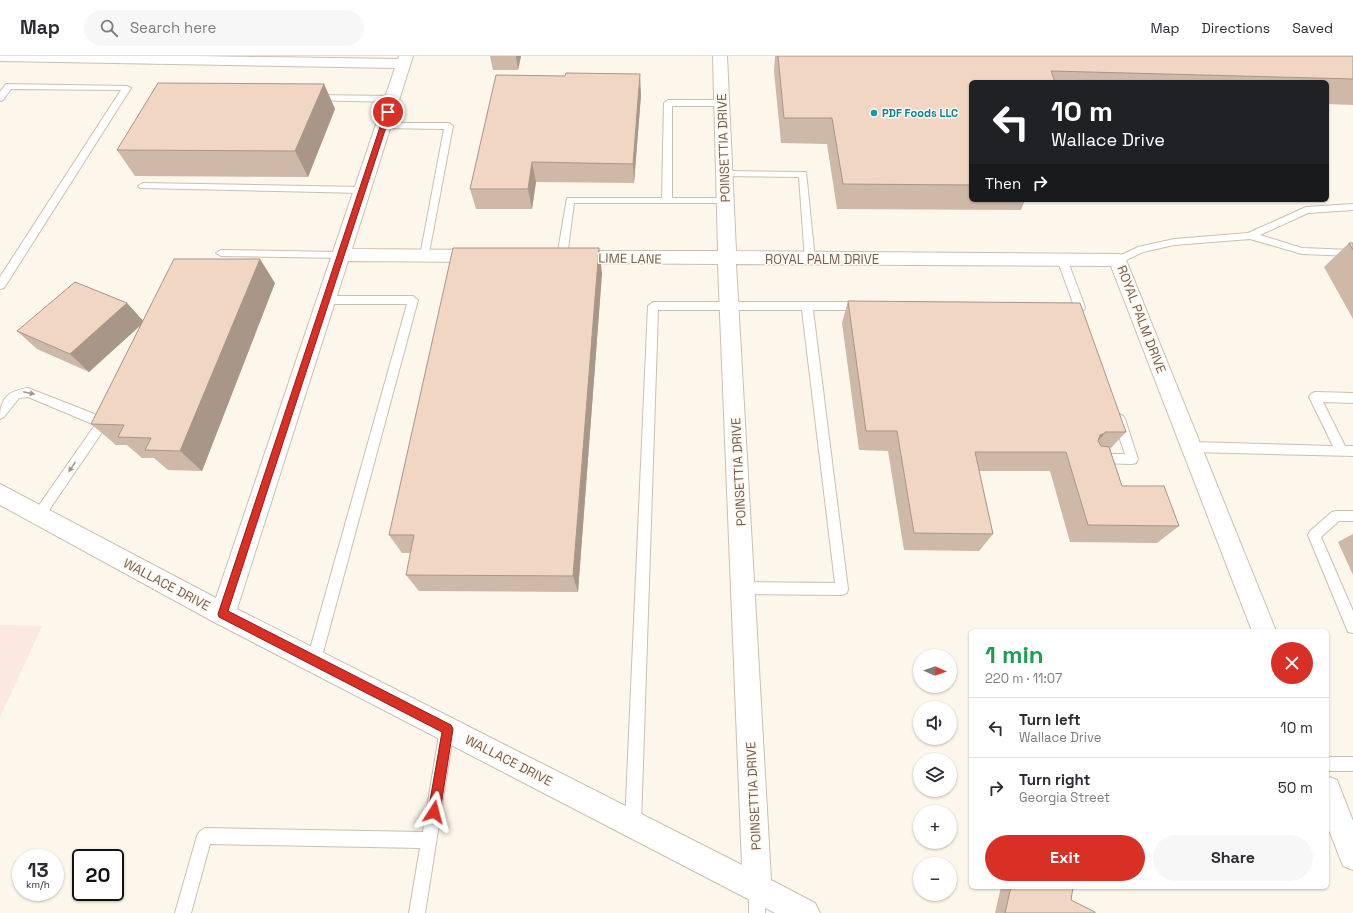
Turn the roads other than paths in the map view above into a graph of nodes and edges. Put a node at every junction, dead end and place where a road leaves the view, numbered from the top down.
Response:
1 (720, 56) edge
2 (8, 57) edge
3 (177, 58) edge
4 (405, 60) edge
5 (0, 98) edge
6 (305, 98) edge
7 (392, 99) junction
8 (722, 103) junction
9 (383, 126) junction
10 (724, 174) junction
11 (142, 186) dead end
12 (362, 190) junction
13 (667, 201) junction
14 (726, 201) junction
15 (1353, 207) edge
16 (1250, 236) junction
17 (221, 253) dead end
18 (1353, 253) edge
19 (341, 255) junction
20 (424, 256) junction
21 (493, 256) edge
22 (555, 257) joint
23 (728, 259) junction
24 (810, 259) junction
25 (1062, 259) junction
26 (1118, 260) junction
27 (0, 285) edge
28 (326, 300) junction
29 (730, 306) junction
30 (807, 306) junction
31 (877, 306) edge
32 (1056, 307) edge
33 (1080, 307) junction
34 (1085, 321) edge
35 (1353, 398) edge
36 (1115, 408) edge
37 (0, 414) edge
38 (1192, 447) junction
39 (1348, 451) edge
40 (1088, 459) edge
41 (0, 494) edge
42 (39, 515) junction
43 (1353, 516) edge
44 (743, 588) junction
45 (223, 614) junction
46 (1353, 627) edge
47 (1263, 629) edge
48 (314, 660) junction
49 (447, 729) junction
50 (1329, 764) edge
51 (1353, 764) edge
52 (1329, 795) edge
53 (633, 824) junction
54 (430, 840) junction
55 (1353, 856) edge
56 (757, 888) junction
57 (183, 913) edge
58 (417, 913) edge
59 (757, 913) edge
60 (805, 913) edge

1 - 8 street, POINSETTIA DRIVE
2 - 3 street
3 - 4 street
4 - 7 street
5 - 27 lane
6 - 7 lane
7 - 9 street
8 - 10 street, POINSETTIA DRIVE
8 - 13 lane
9 - 12 street
9 - 20 lane
10 - 14 street, POINSETTIA DRIVE
10 - 24 lane
11 - 12 lane
12 - 19 street
13 - 14 lane
13 - 22 lane
14 - 23 street, POINSETTIA DRIVE
15 - 16 lane
16 - 18 lane
16 - 26 lane
17 - 19 lane
19 - 20 street
19 - 28 street
20 - 21 street
22 - 23 street, LIME LANE
23 - 24 street, ROYAL PALM DRIVE
23 - 29 street, POINSETTIA DRIVE
24 - 25 street, ROYAL PALM DRIVE
25 - 26 street, ROYAL PALM DRIVE
25 - 33 lane
26 - 38 street, ROYAL PALM DRIVE
28 - 45 street
28 - 48 lane
29 - 30 lane
29 - 44 street, POINSETTIA DRIVE
29 - 53 lane
30 - 31 lane
30 - 44 lane
32 - 33 lane
33 - 34 lane
35 - 39 lane
36 - 40 lane
37 -> 42 lane
38 - 39 lane
38 - 47 street, ROYAL PALM DRIVE
41 - 42 street, WALLACE DRIVE
42 - 45 street, WALLACE DRIVE
43 - 46 lane
44 - 56 street, POINSETTIA DRIVE
45 - 48 street, WALLACE DRIVE
48 - 49 street, WALLACE DRIVE
49 - 53 street, WALLACE DRIVE
49 - 54 lane
50 - 51 lane
52 - 55 street
53 - 56 street, WALLACE DRIVE
54 - 57 lane
54 - 58 lane
56 - 59 lane
56 - 60 street, WALLACE DRIVE

